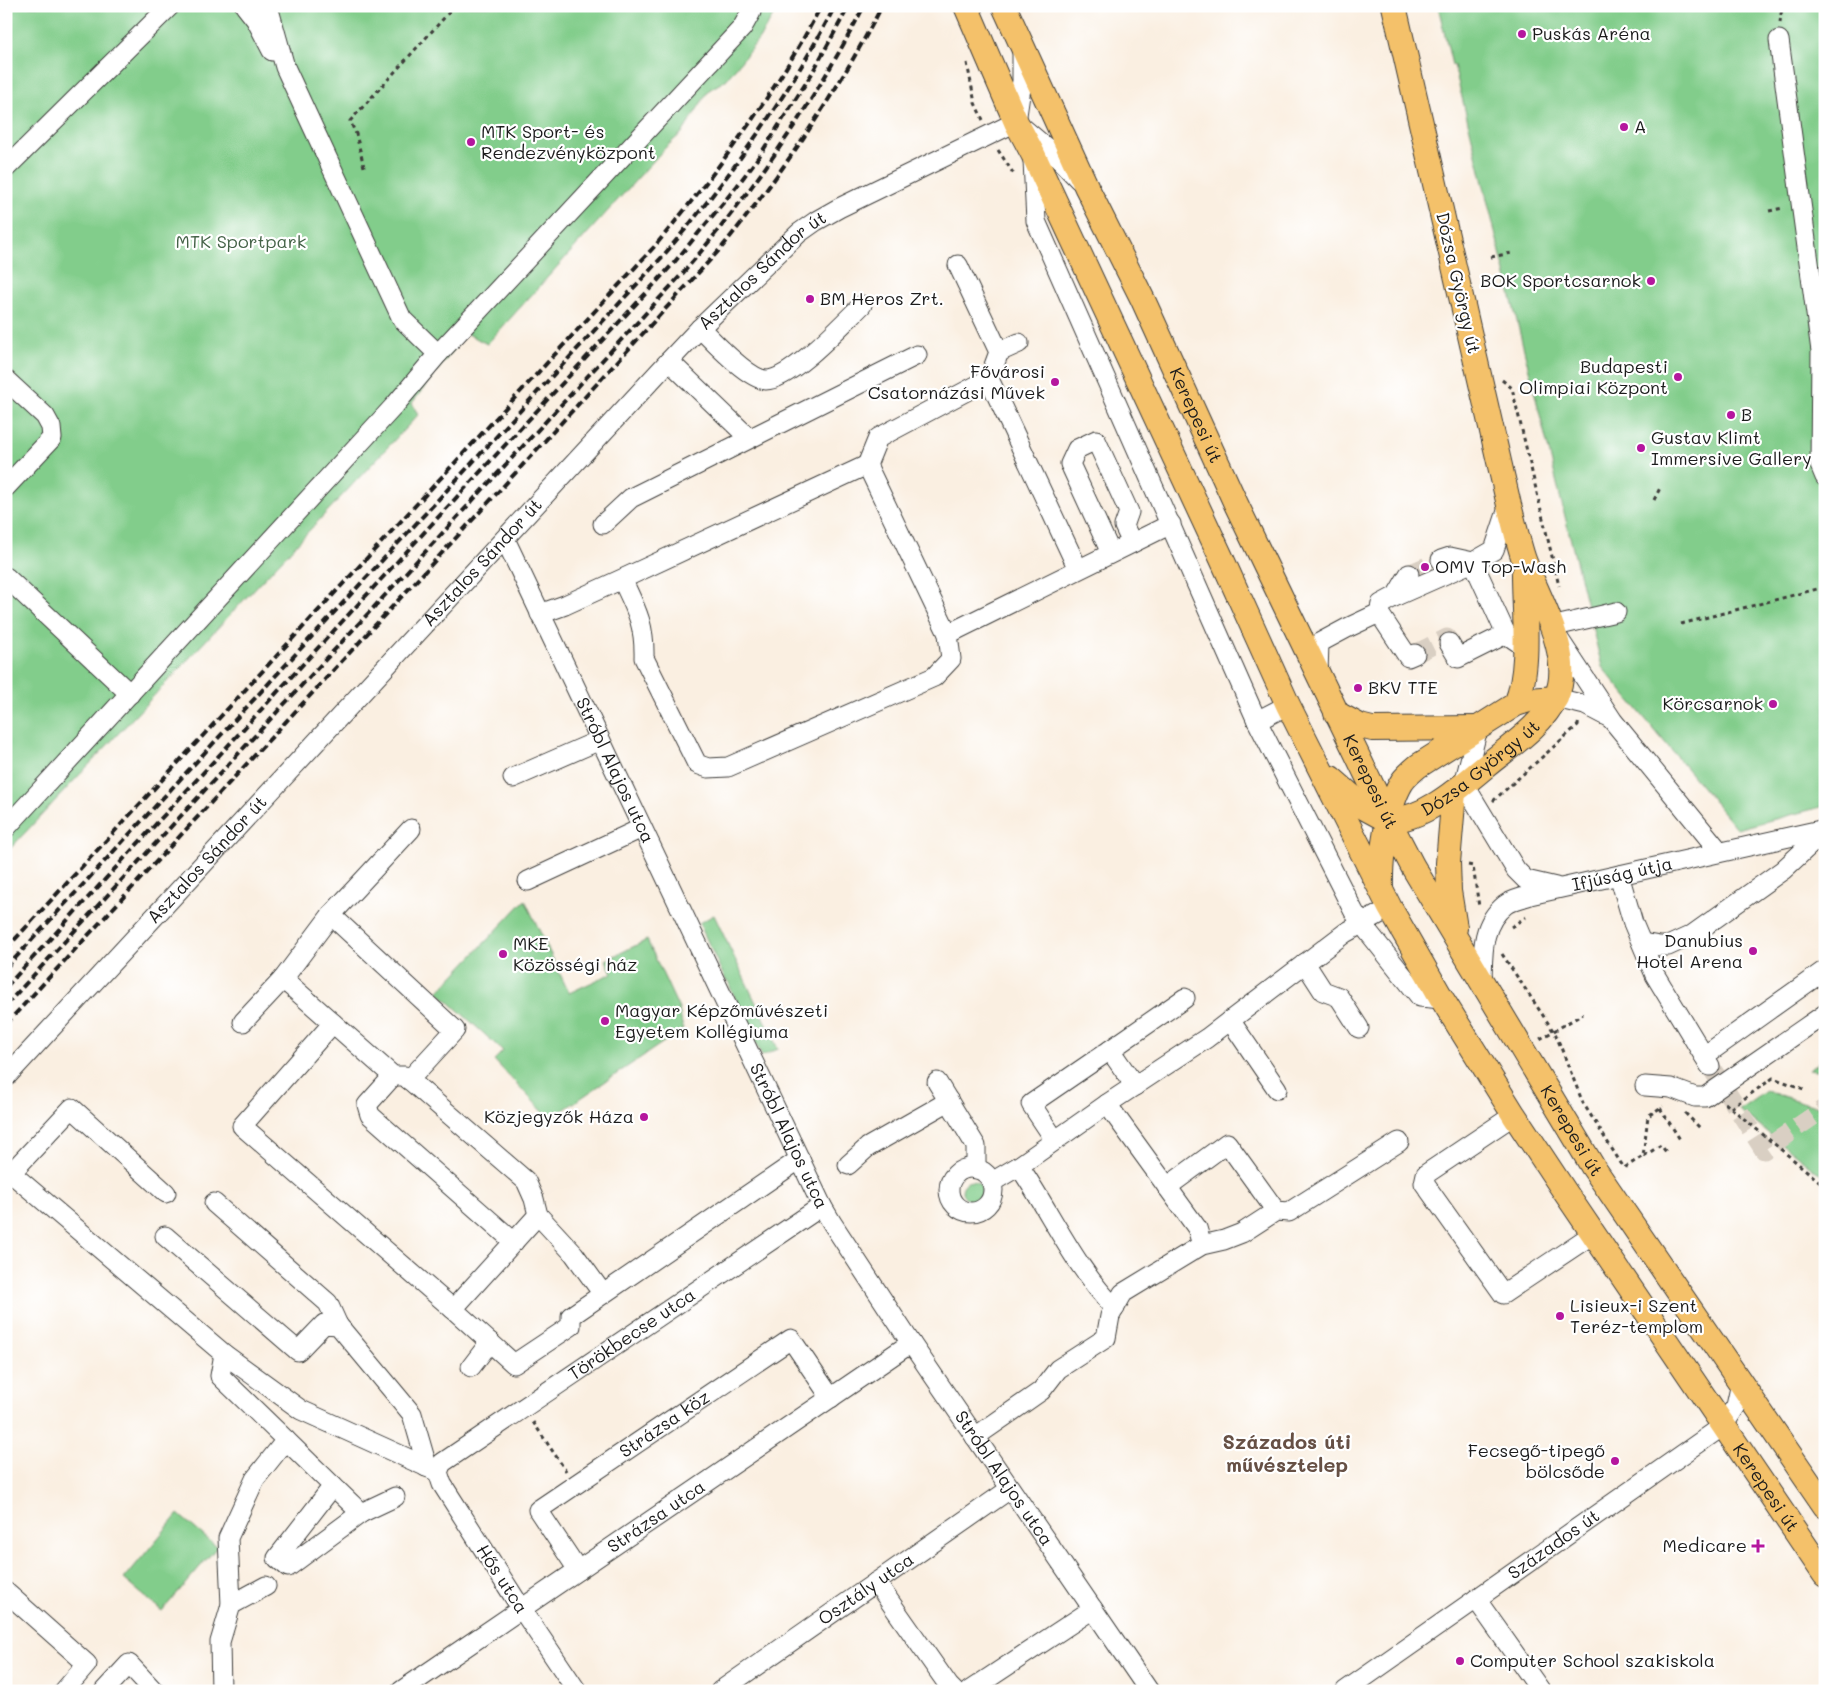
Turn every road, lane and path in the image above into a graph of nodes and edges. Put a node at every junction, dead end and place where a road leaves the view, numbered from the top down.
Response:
1 (184, 6) edge
2 (245, 6) edge
3 (268, 6) edge
4 (455, 6) edge
5 (750, 6) edge
6 (966, 6) edge
7 (1004, 6) edge
8 (1394, 6) edge
9 (165, 12) edge
10 (1778, 40) dead end
11 (1022, 48) junction
12 (966, 59) dead end
13 (285, 68) junction
14 (1016, 122) junction
15 (990, 134) junction
16 (1033, 154) junction
17 (364, 167) dead end
18 (6, 168) edge
19 (1087, 188) junction
20 (1512, 253) dead end
21 (1491, 257) dead end
22 (958, 265) dead end
23 (862, 305) dead end
24 (700, 328) junction
25 (1019, 343) dead end
26 (999, 352) junction
27 (438, 354) junction
28 (916, 355) dead end
29 (668, 361) junction
30 (989, 379) junction
31 (6, 380) edge
32 (749, 438) junction
33 (867, 465) junction
34 (1825, 477) edge
35 (1661, 486) dead end
36 (6, 487) edge
37 (1654, 500) dead end
38 (1509, 505) junction
39 (603, 524) dead end
40 (1170, 524) junction
41 (505, 539) junction
42 (1132, 543) junction
43 (1111, 553) junction
44 (1441, 560) tunnel mouth
45 (1524, 560) junction
46 (1473, 562) junction
47 (1078, 569) junction
48 (1409, 574) tunnel mouth
49 (6, 577) edge
50 (622, 579) junction
51 (1825, 587) edge
52 (1396, 596) junction
53 (1616, 612) dead end
54 (1380, 613) junction
55 (540, 614) junction
56 (1681, 624) dead end
57 (1551, 627) junction
58 (948, 634) junction
59 (1515, 640) junction
60 (1449, 642) dead end
61 (1415, 654) dead end
62 (1318, 674) junction
63 (130, 694) junction
64 (1556, 698) junction
65 (1516, 704) junction
66 (1288, 705) junction
67 (1336, 713) junction
68 (1613, 720) junction
69 (1257, 721) junction
70 (1478, 728) junction
71 (600, 740) junction
72 (1318, 765) junction
73 (513, 778) dead end
74 (1459, 788) junction
75 (1388, 821) junction
76 (6, 828) edge
77 (642, 828) junction
78 (411, 829) dead end
79 (1825, 830) edge
80 (1720, 852) junction
81 (1448, 862) junction
82 (1619, 875) junction
83 (528, 881) dead end
84 (1559, 888) junction
85 (1386, 900) junction
86 (1531, 914) dead end
87 (331, 915) junction
88 (1493, 918) junction
89 (1362, 924) junction
90 (1456, 940) junction
91 (1642, 943) junction
92 (1499, 947) dead end
93 (1306, 963) junction
94 (1825, 970) edge
95 (283, 979) junction
96 (1482, 983) junction
97 (1186, 998) dead end
98 (1442, 999) junction
99 (1583, 1014) dead end
100 (1825, 1014) edge
101 (1230, 1020) junction
102 (242, 1022) dead end
103 (333, 1023) junction
104 (1561, 1027) dead end
105 (1359, 1028) dead end
106 (1110, 1050) junction
107 (6, 1077) edge
108 (401, 1078) junction
109 (937, 1082) dead end
110 (1135, 1086) junction
111 (1645, 1086) dead end
112 (1278, 1089) dead end
113 (1804, 1089) dead end
114 (949, 1101) junction
115 (1107, 1104) junction
116 (1514, 1115) junction
117 (1055, 1140) junction
118 (1399, 1142) dead end
119 (1681, 1142) dead end
120 (1666, 1152) dead end
121 (1644, 1156) junction
122 (800, 1159) junction
123 (848, 1165) dead end
124 (1019, 1166) junction
125 (976, 1169) junction
126 (9, 1176) edge
127 (992, 1182) junction
128 (1825, 1186) edge
129 (1167, 1187) junction
130 (166, 1193) dead end
131 (214, 1203) dead end
132 (822, 1206) junction
133 (1276, 1211) junction
134 (538, 1215) junction
135 (1593, 1234) junction
136 (165, 1236) dead end
137 (514, 1242) junction
138 (1202, 1245) junction
139 (603, 1294) junction
140 (1115, 1308) junction
141 (454, 1309) junction
142 (338, 1325) junction
143 (490, 1342) junction
144 (911, 1343) junction
145 (224, 1354) junction
146 (470, 1367) dead end
147 (1742, 1383) junction
148 (831, 1398) junction
149 (522, 1407) junction
150 (1723, 1426) junction
151 (975, 1437) junction
152 (286, 1440) junction
153 (435, 1467) junction
154 (576, 1484) junction
155 (334, 1486) junction
156 (1010, 1488) junction
157 (395, 1496) dead end
158 (1825, 1506) edge
159 (360, 1513) junction
160 (578, 1570) junction
161 (1825, 1575) edge
162 (876, 1582) junction
163 (266, 1586) dead end
164 (6, 1592) edge
165 (1476, 1599) junction
166 (231, 1605) junction
167 (521, 1608) junction
168 (1093, 1609) junction
169 (732, 1687) edge
170 (64, 1691) edge
171 (104, 1691) edge
172 (154, 1691) edge
173 (221, 1691) edge
174 (401, 1691) edge
175 (577, 1691) edge
176 (954, 1691) edge
177 (969, 1691) edge
178 (1149, 1691) edge
179 (1345, 1691) edge
180 (1541, 1691) edge

1 - 9 street
2 - 13 street
3 - 13 street
4 - 17 path
5 - 27 street
6 - 14 main road, Kerepesi út
7 - 11 main road, Kerepesi út
8 - 38 main road, Dózsa György út
9 - 18 street
10 - 34 street
11 - 14 street
11 - 19 main road, Kerepesi út
12 - 15 path
13 - 27 street
14 - 15 street, Asztalos Sándor út
14 - 16 main road, Kerepesi út
14 - 19 street
15 - 24 street, Asztalos Sándor út
16 - 40 street, Kerepesi út
16 - 66 main road, Kerepesi út
19 - 62 main road, Kerepesi út
20 - 21 path
22 - 26 street
23 - 24 street
24 - 29 street, Asztalos Sándor út
25 - 26 street
26 - 30 street
27 - 63 street
28 - 32 street
29 - 32 street
29 - 41 street, Asztalos Sándor út
30 - 33 street
30 - 47 street
31 - 36 street
32 - 39 street
33 - 50 street
33 - 58 street
35 - 37 path
38 - 45 main road, Dózsa György út
38 - 46 street
40 - 42 street
40 - 69 street, Kerepesi út
41 - 55 street, Stróbl Alajos utca
41 - 107 street, Asztalos Sándor út
42 - 43 street
42 - 43 street
43 - 47 street
44 - 46 street
45 - 57 main road, Dózsa György út
45 - 59 main road, Dózsa György út
46 - 52 street
46 - 59 street
47 - 58 street
48 - 52 street
49 - 63 street
50 - 55 street
50 - 58 street
51 - 56 path
52 - 54 street
53 - 57 street
54 - 61 street
54 - 62 street
55 - 71 street, Stróbl Alajos utca
57 - 64 main road, Dózsa György út
57 - 68 street, Dózsa György út
59 - 60 street
59 - 65 main road, Dózsa György út
62 - 67 main road, Kerepesi út
63 - 76 street
64 - 65 main road
64 - 68 street, Dózsa György út
64 - 74 main road, Dózsa György út
65 - 70 main road, Dózsa György út
66 - 69 street
66 - 72 main road, Kerepesi út
67 - 70 main road
67 - 75 main road, Kerepesi út
68 - 80 street, Dózsa György út
69 - 89 street, Kerepesi út
70 - 74 street
70 - 75 main road, Dózsa György út
71 - 73 street
71 - 77 street, Stróbl Alajos utca
72 - 75 main road
72 - 85 main road, Kerepesi út
74 - 75 main road, Dózsa György út
74 - 81 main road
74 - 84 street
75 - 85 main road
75 - 90 main road, Kerepesi út
77 - 83 street
77 - 122 street, Stróbl Alajos utca
78 - 87 street
79 - 80 street, Ifjúság útja
79 - 91 street
80 - 82 street, Ifjúság útja
81 - 88 path
81 - 90 main road
82 - 84 street, Ifjúság útja
82 - 91 street
84 - 88 street, Ifjúság útja
85 - 89 street
85 - 98 main road, Kerepesi út
86 - 88 path
87 - 95 street
87 - 108 street
88 - 96 street, Ifjúság útja
89 - 93 street
89 - 98 street, Kerepesi út
90 - 96 main road, Kerepesi út
91 - 94 street
92 - 121 path
93 - 101 street
93 - 105 street
95 - 102 street
95 - 103 street
96 - 147 main road, Kerepesi út
97 - 106 street
98 - 116 main road, Kerepesi út
99 - 104 path
100 - 111 street
101 - 110 street
101 - 112 street
103 - 108 street
103 - 141 street
106 - 110 street
106 - 117 street
108 - 134 street
108 - 137 street
109 - 114 street
110 - 115 street
113 - 128 path
114 - 123 street
114 - 125 street
115 - 117 street
115 - 129 street
116 - 135 main road, Kerepesi út
116 - 135 street
117 - 124 street
118 - 133 street
119 - 121 path
120 - 121 path
122 - 132 street, Stróbl Alajos utca
122 - 139 street
124 - 127 street
124 - 140 street
125 - 127 street
125 - 127 street
126 - 130 street
126 - 145 street
129 - 133 street
129 - 138 street
131 - 142 street, Hős utca
132 - 144 street, Stróbl Alajos utca
132 - 149 street, Törökbecse utca
133 - 138 street
134 - 137 street
134 - 139 street
135 - 150 main road, Kerepesi út
136 - 142 street
137 - 141 street
138 - 140 street
139 - 143 street
140 - 151 street
141 - 143 street
142 - 153 street, Hős utca
143 - 146 street
144 - 148 street, Strázsa utca
144 - 151 street, Stróbl Alajos utca
145 - 152 street
145 - 153 street
147 - 150 street, Százados út
147 - 158 main road, Kerepesi út
148 - 154 street, Strázsa köz
148 - 160 street, Strázsa utca
149 - 153 street, Törökbecse utca
149 - 154 path
150 - 161 main road, Kerepesi út
150 - 165 street, Százados út
151 - 156 street, Stróbl Alajos utca
152 - 155 street
152 - 166 street
153 - 167 street, Hős utca
154 - 160 street, Strázsa köz
155 - 159 street
155 - 159 street
156 - 162 street, Osztály utca
156 - 168 street, Stróbl Alajos utca
157 - 159 street
160 - 167 street, Strázsa utca
162 - 169 street, Osztály utca
162 - 176 street
163 - 166 street
164 - 170 street
165 - 179 street, Százados út
165 - 180 street
166 - 173 street
167 - 174 street, Strázsa utca
167 - 175 street, Hős utca
168 - 177 street
168 - 178 street, Stróbl Alajos utca
171 - 172 street

